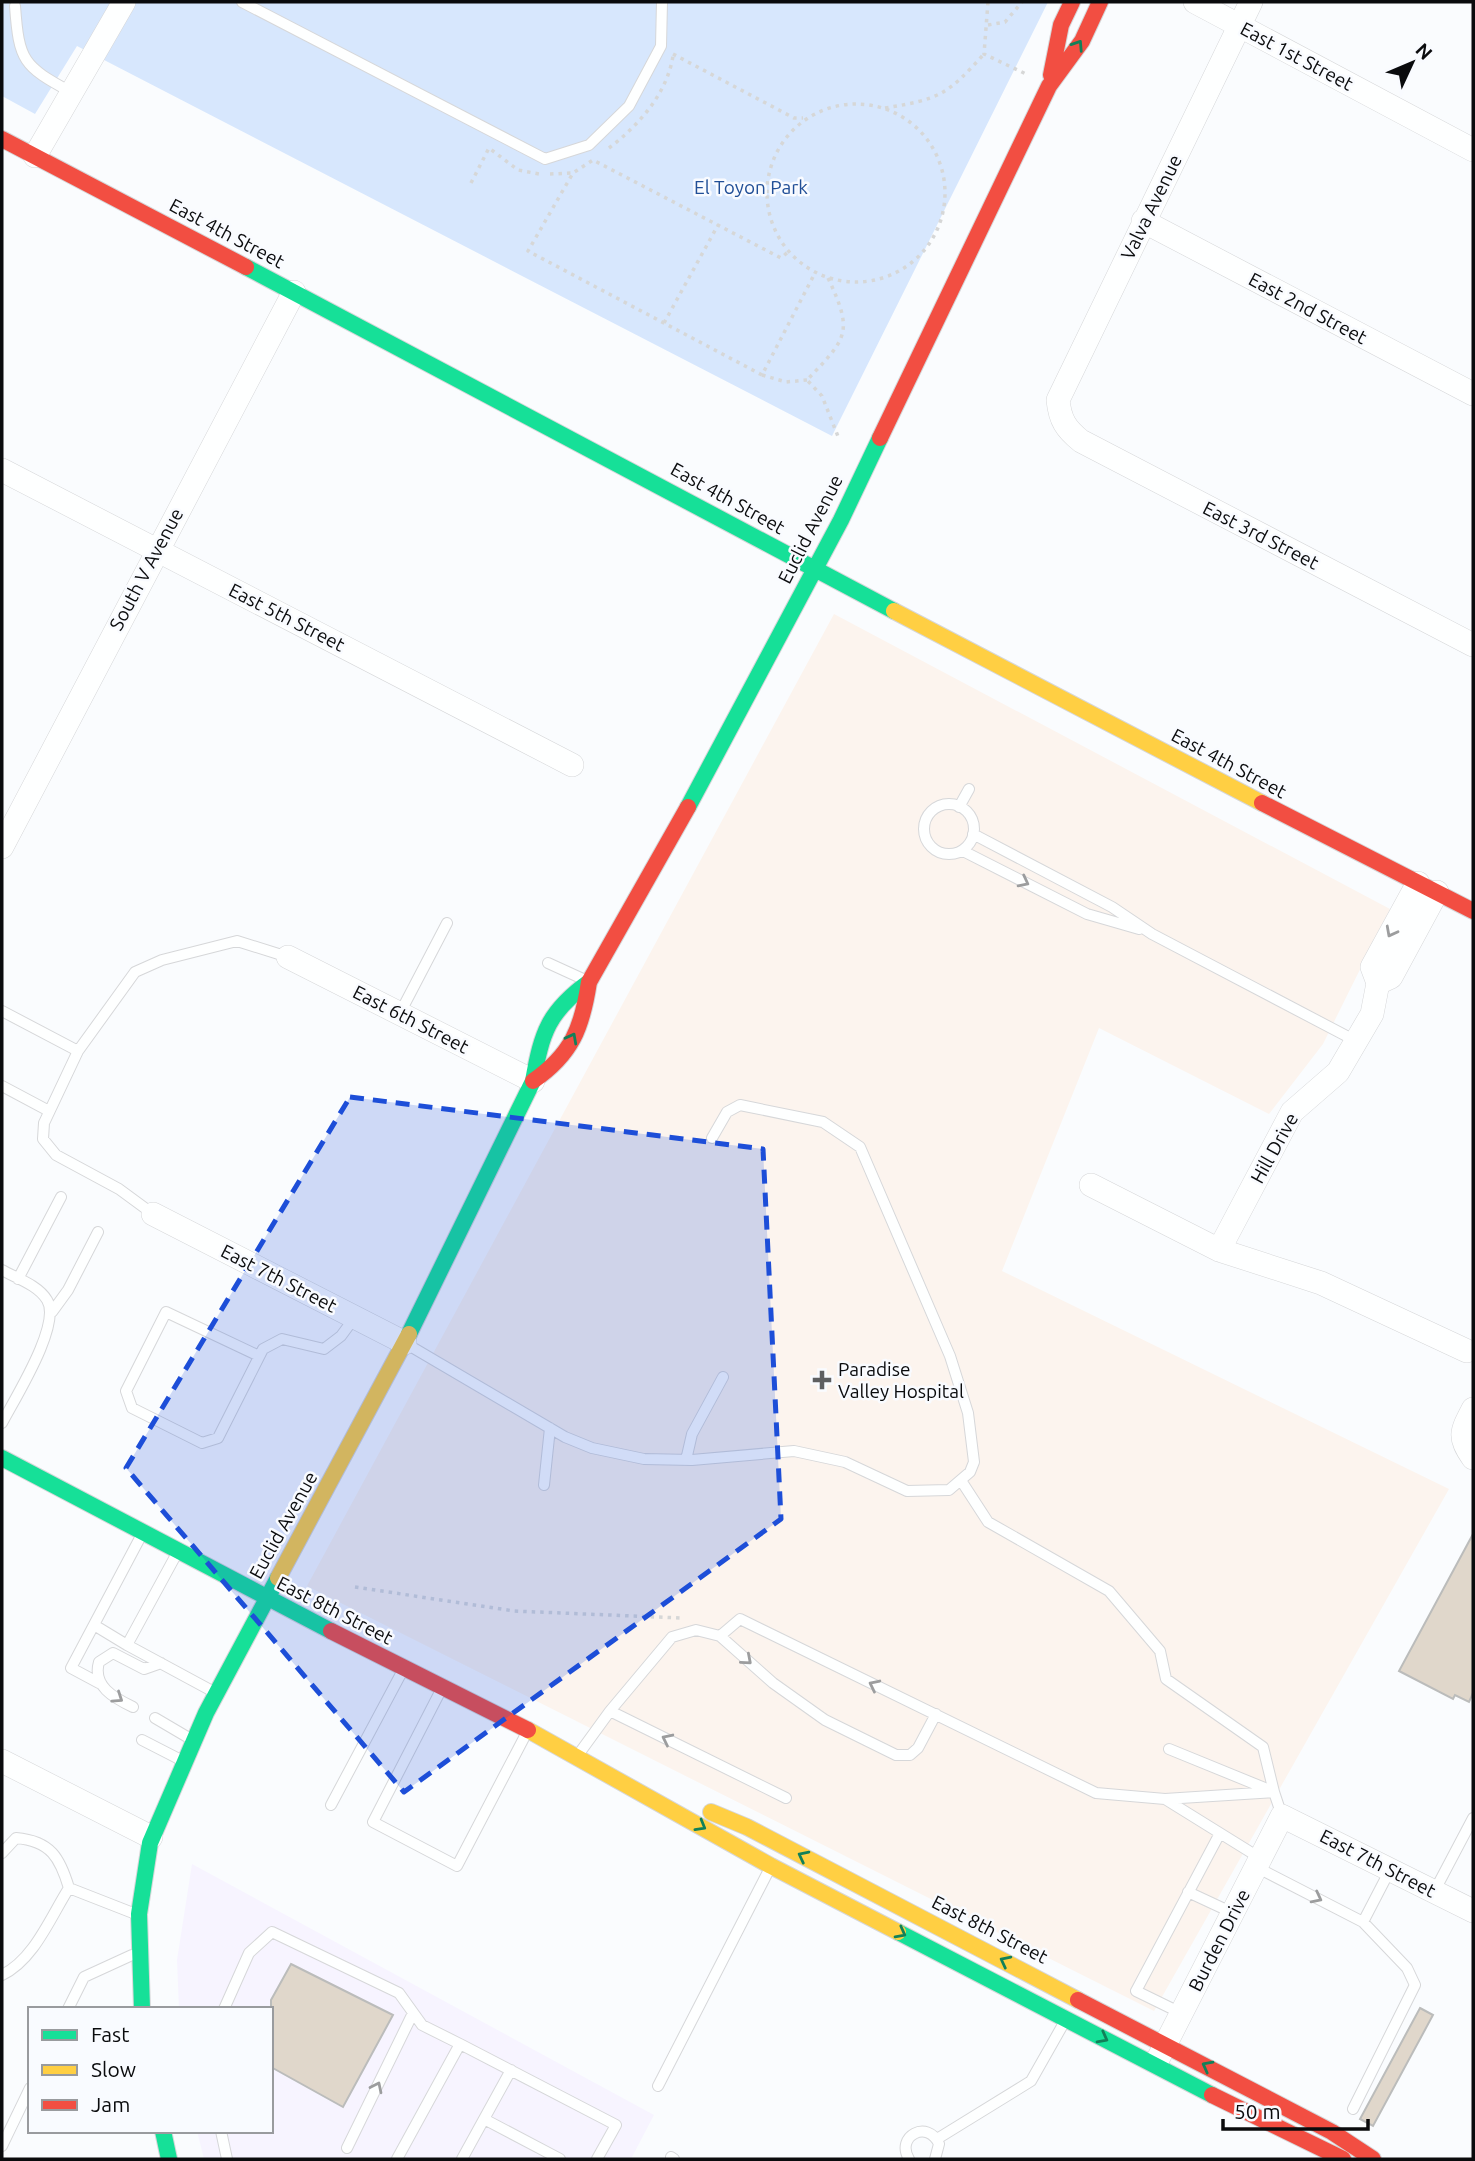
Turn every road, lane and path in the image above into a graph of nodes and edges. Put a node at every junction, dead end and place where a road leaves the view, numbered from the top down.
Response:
1 (124, 2) edge
2 (243, 2) edge
3 (662, 2) edge
4 (988, 2) edge
5 (1022, 2) edge
6 (1072, 2) edge
7 (1100, 2) edge
8 (1195, 2) edge
9 (1251, 2) edge
10 (15, 6) dead end
11 (988, 25) junction
12 (1240, 25) junction
13 (675, 43) dead end
14 (984, 54) junction
15 (1018, 70) dead end
16 (1049, 86) junction
17 (71, 92) junction
18 (884, 108) junction
19 (805, 118) junction
20 (2, 138) edge
21 (1473, 150) edge
22 (35, 156) junction
23 (573, 173) junction
24 (471, 183) dead end
25 (1143, 221) junction
26 (718, 225) junction
27 (788, 252) junction
28 (815, 273) junction
29 (828, 278) junction
30 (294, 292) junction
31 (664, 323) junction
32 (762, 375) junction
33 (807, 380) junction
34 (1473, 394) edge
35 (1059, 414) joint
36 (839, 439) dead end
37 (2, 470) edge
38 (156, 550) junction
39 (813, 569) junction
40 (1473, 645) edge
41 (572, 765) dead end
42 (969, 789) dead end
43 (959, 807) junction
44 (973, 834) junction
45 (2, 847) edge
46 (963, 851) junction
47 (1427, 887) junction
48 (1473, 911) edge
49 (447, 923) dead end
50 (1152, 934) junction
51 (288, 957) joint
52 (548, 963) dead end
53 (589, 982) junction
54 (2, 1011) edge
55 (400, 1013) junction
56 (1356, 1041) junction
57 (78, 1051) junction
58 (533, 1081) junction
59 (2, 1086) edge
60 (50, 1111) junction
61 (712, 1138) dead end
62 (1091, 1185) dead end
63 (61, 1197) dead end
64 (153, 1214) joint
65 (99, 1232) dead end
66 (1219, 1250) junction
67 (2, 1270) edge
68 (18, 1279) junction
69 (52, 1312) junction
70 (355, 1317) junction
71 (405, 1343) junction
72 (1467, 1351) dead end
73 (259, 1356) junction
74 (723, 1377) dead end
75 (6, 1405) edge
76 (1473, 1409) edge
77 (2, 1423) edge
78 (550, 1428) junction
79 (2, 1458) edge
80 (1473, 1458) edge
81 (686, 1460) junction
82 (962, 1482) junction
83 (544, 1485) dead end
84 (143, 1534) junction
85 (178, 1552) junction
86 (355, 1587) dead end
87 (266, 1598) junction
88 (685, 1618) dead end
89 (94, 1625) junction
90 (720, 1636) junction
91 (127, 1645) junction
92 (161, 1663) junction
93 (404, 1668) junction
94 (99, 1683) junction
95 (442, 1687) junction
96 (216, 1693) junction
97 (133, 1707) dead end
98 (610, 1711) junction
99 (936, 1714) junction
100 (155, 1718) dead end
101 (528, 1730) junction
102 (142, 1740) dead end
103 (193, 1741) junction
104 (1169, 1749) dead end
105 (578, 1756) junction
106 (2, 1761) edge
107 (184, 1761) junction
108 (1274, 1792) junction
109 (786, 1798) dead end
110 (1165, 1799) junction
111 (331, 1805) dead end
112 (1282, 1815) junction
113 (1473, 1818) edge
114 (1219, 1835) junction
115 (151, 1837) junction
116 (2, 1853) edge
117 (1258, 1863) junction
118 (771, 1866) junction
119 (1390, 1870) junction
120 (69, 1888) junction
121 (1188, 1892) junction
122 (1434, 1892) junction
123 (1473, 1911) edge
124 (1233, 1913) junction
125 (138, 1915) junction
126 (1363, 1922) junction
127 (138, 1953) junction
128 (2, 1975) edge
129 (69, 2007) edge
130 (142, 2007) edge
131 (225, 2007) edge
132 (414, 2013) junction
133 (1181, 2013) junction
134 (1066, 2019) junction
135 (460, 2044) junction
136 (1166, 2044) junction
137 (1155, 2065) junction
138 (511, 2070) junction
139 (658, 2086) dead end
140 (28, 2092) edge
141 (1353, 2109) dead end
142 (484, 2119) junction
143 (163, 2133) edge
144 (221, 2133) edge
145 (937, 2139) junction
146 (2, 2146) edge
147 (347, 2148) dead end
148 (169, 2159) edge
149 (227, 2159) edge
150 (397, 2159) edge
151 (462, 2159) edge
152 (560, 2159) edge
153 (597, 2159) edge
154 (909, 2159) edge
155 (935, 2159) edge
156 (1343, 2159) edge
157 (1373, 2159) edge

1 - 17 street
2 - 3 lane
4 - 11 path
5 - 11 path
6 - 16 main road, Euclid Avenue
16 -> 7 main road, Euclid Avenue
8 - 12 street, East 1st Street
9 - 12 street, Valva Avenue
10 - 17 lane
11 - 14 path
12 - 21 street, East 1st Street
12 - 25 street, Valva Avenue
13 - 19 path
14 - 15 path
14 - 18 path
16 - 39 main road, Euclid Avenue
17 - 22 street
18 - 19 path
18 - 29 path
19 - 27 path
20 - 22 main road, East 4th Street
22 - 30 main road, East 4th Street
23 - 24 path
23 - 26 path
23 - 31 path
25 - 34 street, East 2nd Street
25 - 35 street, Valva Avenue
26 - 27 path
26 - 31 path
27 - 28 path
28 - 29 path
28 - 32 path
29 - 33 path
30 - 38 street, South V Avenue
30 - 39 main road, East 4th Street
31 - 32 path
32 - 33 path
33 - 36 path
35 - 40 street, East 3rd Street
37 - 38 street, East 5th Street
38 - 41 street, East 5th Street
38 - 45 street, South V Avenue
39 - 47 main road, East 4th Street
39 - 53 main road, Euclid Avenue
42 - 43 lane
43 - 44 lane
43 - 46 lane
44 - 46 lane
44 - 50 lane
46 -> 50 lane
47 - 48 main road, East 4th Street
47 - 56 street, Hill Drive
49 - 55 lane
50 - 56 lane
51 - 55 street, East 6th Street
51 - 57 lane
52 - 53 lane
53 - 58 main road, Euclid Avenue
58 -> 53 main road, Euclid Avenue
54 - 57 lane
55 - 58 street, East 6th Street
56 - 66 street, Hill Drive
57 - 60 lane
58 - 71 main road, Euclid Avenue
59 - 60 lane
60 - 64 lane
61 - 82 lane
62 - 66 street
63 - 68 lane
64 - 70 street, East 7th Street
65 - 69 lane
66 - 72 street
67 - 68 lane
68 - 69 lane
69 - 75 lane
70 - 71 street, East 7th Street
70 - 73 lane
71 - 78 lane
71 - 87 main road, Euclid Avenue
73 - 73 lane
74 - 81 lane
75 - 77 lane
76 - 80 street
78 - 81 lane
78 - 83 lane
79 - 84 main road, East 8th Street
81 - 82 lane
82 - 108 lane
84 - 85 main road, East 8th Street
84 - 89 lane
85 - 87 main road, East 8th Street
85 - 91 lane
86 - 88 path
87 - 93 main road, East 8th Street
87 - 96 main road, Euclid Avenue
89 - 91 lane
89 - 94 lane
90 - 98 lane
99 -> 90 lane
90 -> 99 lane
91 - 92 lane
92 - 94 lane
92 - 96 lane
93 - 95 main road, East 8th Street
93 - 111 lane
94 -> 97 lane
95 - 101 main road, East 8th Street
95 - 101 lane
96 - 103 main road, Euclid Avenue
98 - 105 lane
109 -> 98 lane
99 - 110 lane
100 - 103 lane
101 - 105 main road, East 8th Street
102 - 107 lane
103 - 107 main road, Euclid Avenue
104 - 108 lane
105 -> 118 main road, East 8th Street
136 -> 105 main road, East 8th Street
106 - 115 street
107 - 115 main road, Euclid Avenue
108 - 110 lane
108 - 112 lane
110 - 114 lane
112 - 117 street, Burden Drive
112 - 119 street, East 7th Street
113 - 122 lane
114 - 117 lane
114 - 121 lane
115 - 125 main road, Euclid Avenue
116 - 120 lane
117 - 124 street, Burden Drive
117 -> 126 lane
118 -> 134 main road, East 8th Street
118 - 139 lane
119 - 122 street, East 7th Street
119 - 126 lane
120 - 125 lane
120 - 128 lane
121 - 124 lane
121 - 133 lane
122 - 123 street, East 7th Street
124 - 133 street, Burden Drive
125 - 127 main road, Euclid Avenue
126 - 141 lane
127 - 129 lane
127 - 130 main road, Euclid Avenue
131 - 132 lane
132 - 135 lane
147 -> 132 lane
133 - 136 street, Burden Drive
134 -> 137 main road, East 8th Street
134 - 145 lane
135 - 138 lane
135 - 150 lane
136 - 137 street, Burden Drive
157 -> 136 main road, East 8th Street
137 - 156 main road, East 8th Street
138 - 142 lane
138 - 153 lane
140 - 146 lane
142 - 151 lane
142 - 152 lane
143 - 148 main road
144 - 149 lane
145 - 154 lane
145 - 155 lane

